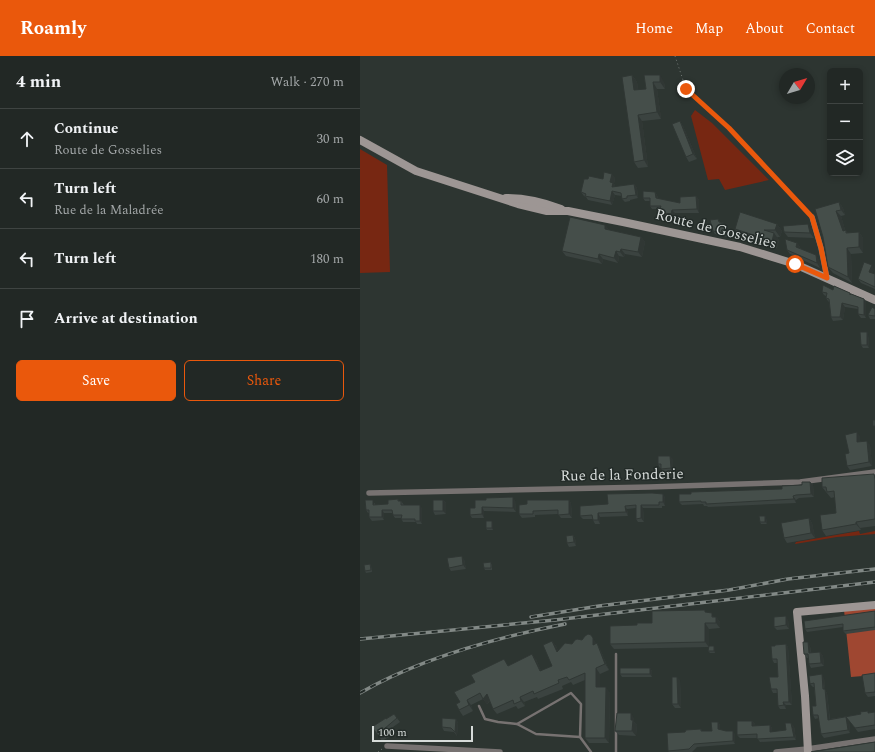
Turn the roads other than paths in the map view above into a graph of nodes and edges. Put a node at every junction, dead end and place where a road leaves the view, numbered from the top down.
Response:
1 (360, 140) edge
2 (812, 217) road end
3 (827, 278) junction
4 (875, 300) edge
5 (875, 472) edge
6 (369, 493) dead end
7 (875, 605) edge
8 (616, 654) dead end
9 (479, 706) dead end
10 (517, 724) junction
11 (580, 738) junction
12 (875, 739) edge
13 (386, 746) dead end
14 (807, 750) edge
15 (500, 752) edge
16 (591, 752) edge
17 (616, 752) edge
18 (776, 752) edge

1 - 3 main road, Route de Gosselies
2 - 3 street
3 - 4 main road, Route de Gosselies
5 - 6 street, Rue de la Fonderie
7 - 14 main road
8 - 17 lane
9 - 10 lane
10 - 11 lane
10 - 11 lane
11 - 16 lane
12 - 14 street
13 - 15 street
14 - 18 street

